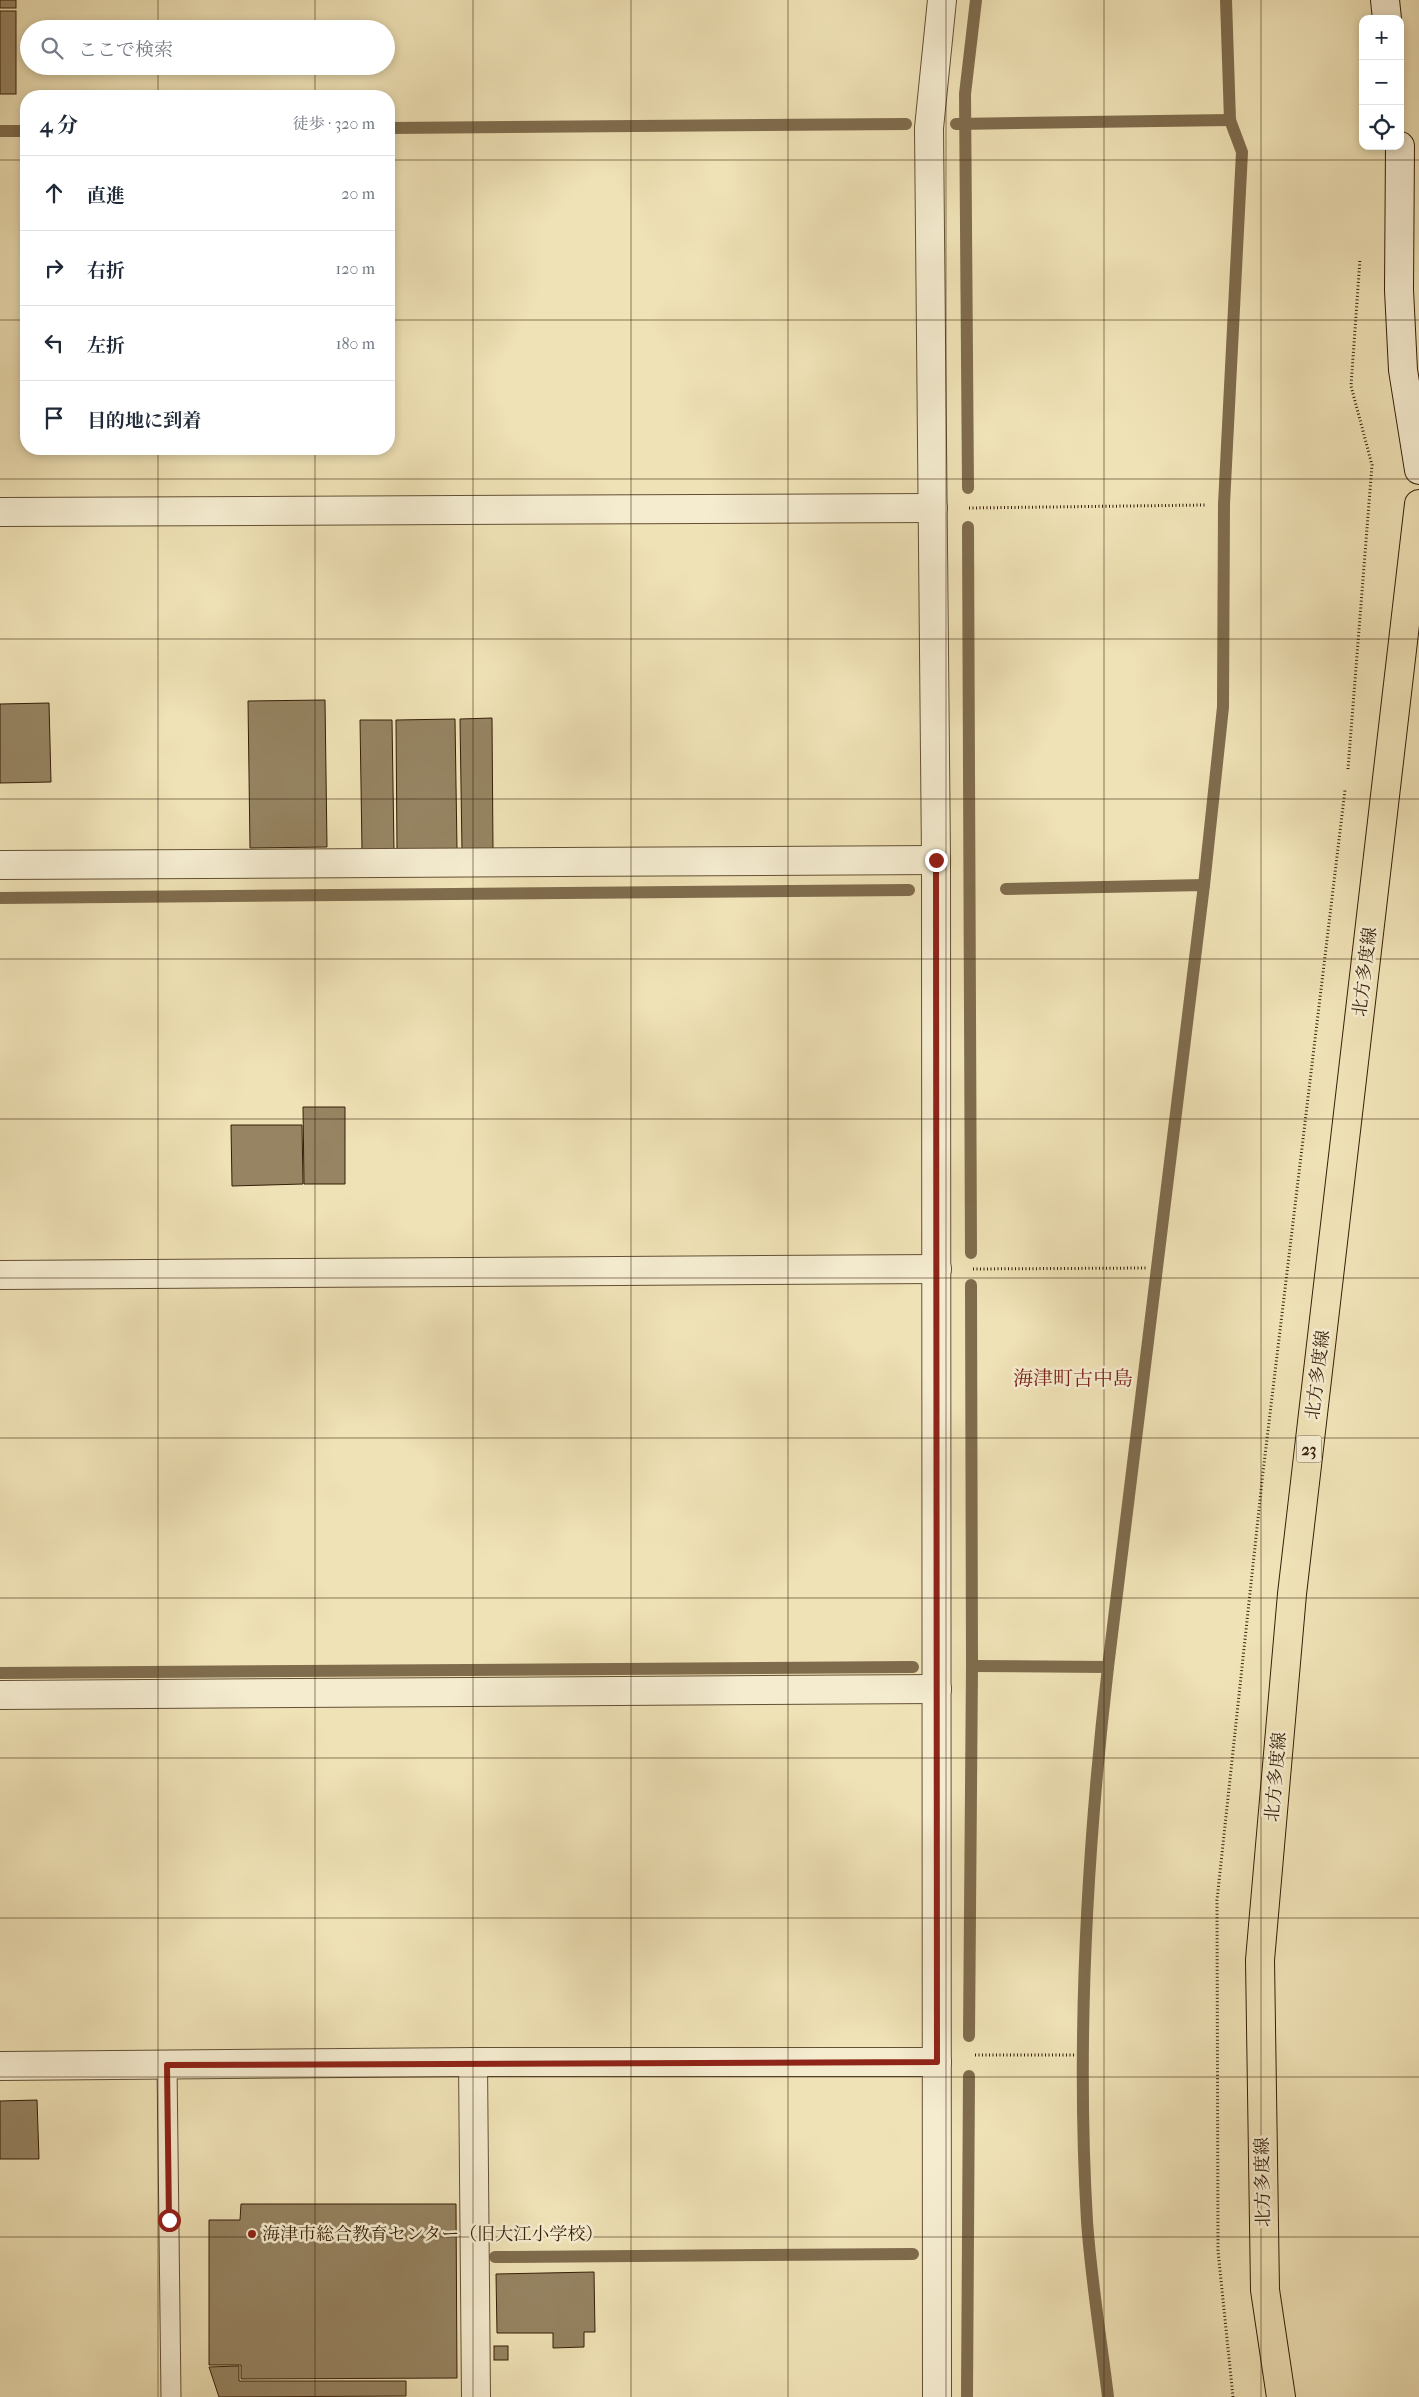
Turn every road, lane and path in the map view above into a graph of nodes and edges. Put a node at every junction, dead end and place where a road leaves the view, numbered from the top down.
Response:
1 (942, 0) edge
2 (1385, 0) edge
3 (1387, 15) edge
4 (1400, 150) edge
5 (1360, 252) dead end
6 (1419, 470) edge
7 (1419, 504) edge
8 (1206, 505) dead end
9 (932, 508) junction
10 (0, 512) edge
11 (1347, 778) dead end
12 (1346, 788) dead end
13 (936, 860) junction
14 (0, 865) edge
15 (1147, 1268) dead end
16 (937, 1269) junction
17 (0, 1275) edge
18 (937, 1689) junction
19 (0, 1695) edge
20 (1074, 2055) dead end
21 (937, 2058) junction
22 (473, 2062) junction
23 (167, 2065) junction
24 (0, 2066) edge
25 (171, 2397) edge
26 (476, 2397) edge
27 (937, 2397) edge
28 (1233, 2397) edge
29 (1281, 2397) edge

1 - 9 street
2 - 3 street
4 - 6 street
5 - 11 path
7 - 29 main road, 北方多度線 / 23
8 - 9 path
9 - 10 street
9 - 13 street
12 - 28 path
13 - 14 street
13 - 16 street
15 - 16 path
16 - 17 street
16 - 18 street
18 - 19 street
18 - 21 street
20 - 21 path
21 - 22 street
21 - 27 street
22 - 23 street
22 - 26 street
23 - 24 street
23 - 25 lane

